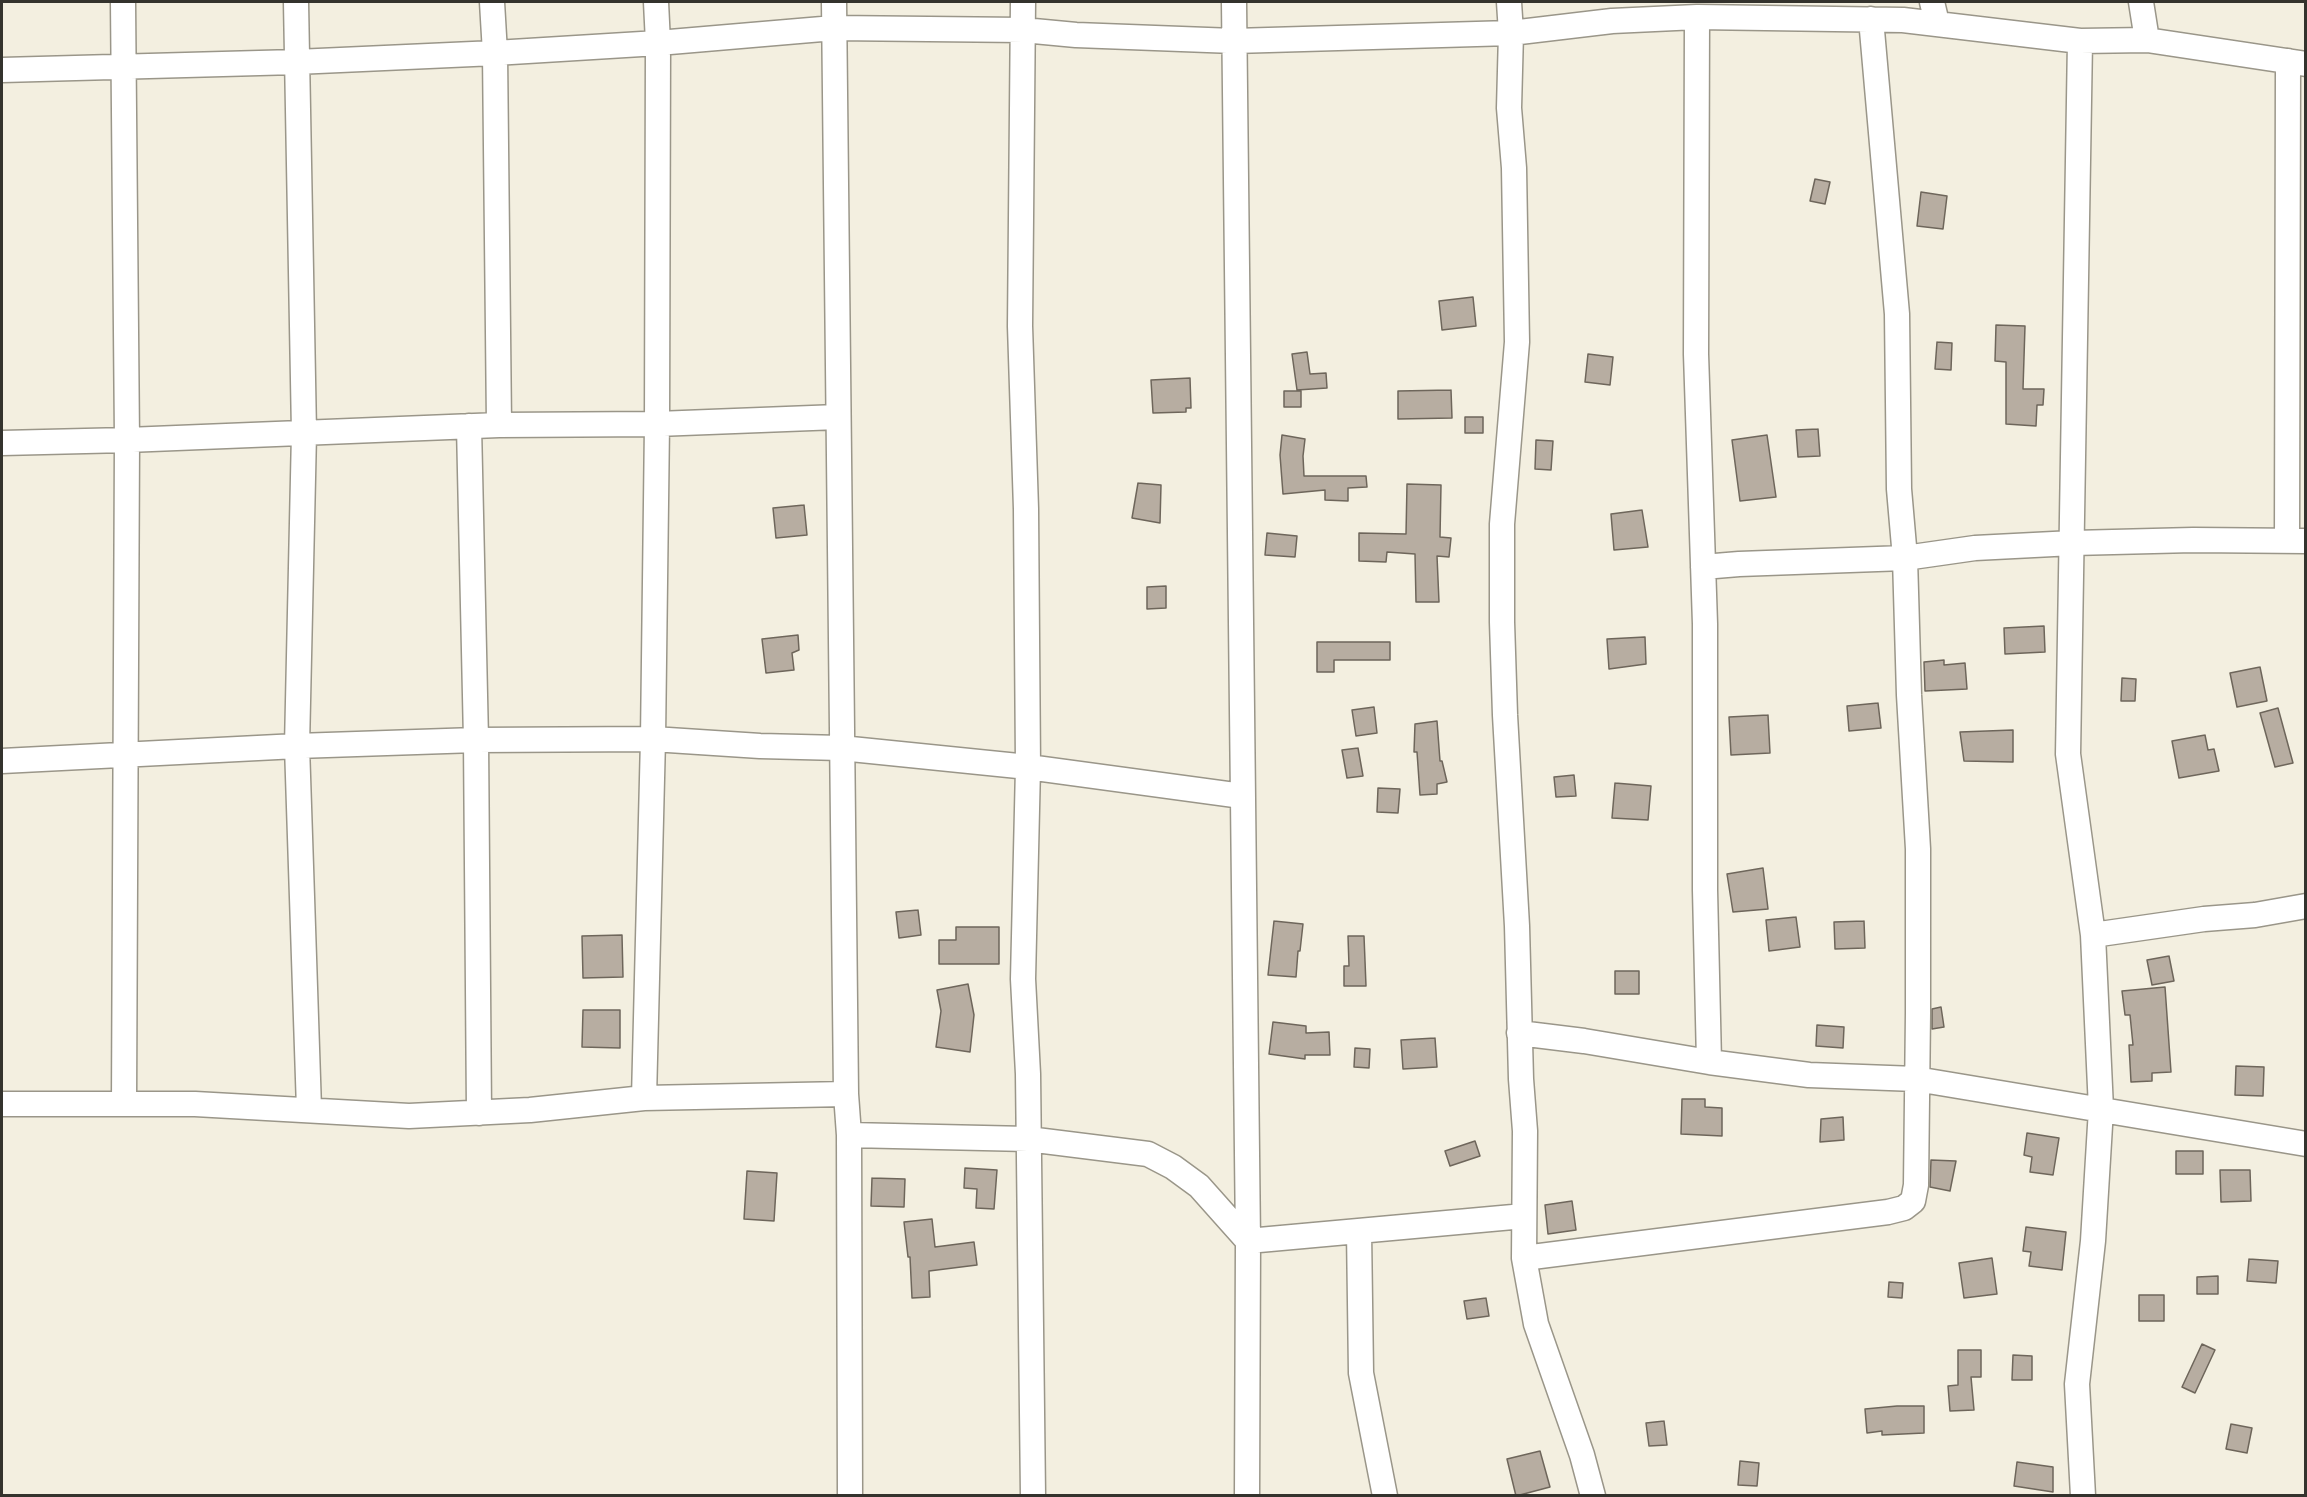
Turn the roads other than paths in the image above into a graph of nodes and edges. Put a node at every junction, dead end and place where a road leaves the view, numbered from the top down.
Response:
1 (123, 2) edge
2 (296, 2) edge
3 (492, 2) edge
4 (656, 2) edge
5 (834, 2) edge
6 (1023, 2) edge
7 (1233, 2) edge
8 (1509, 2) edge
9 (2141, 2) edge
10 (1727, 10) edge
11 (1934, 12) edge
12 (1697, 17) junction
13 (1871, 19) junction
14 (834, 28) junction
15 (1023, 30) junction
16 (1511, 33) junction
17 (2147, 40) junction
18 (1234, 41) junction
19 (2080, 41) junction
20 (658, 44) junction
21 (495, 53) junction
22 (296, 62) junction
23 (2297, 62) edge
24 (125, 68) junction
25 (2, 70) edge
26 (838, 417) junction
27 (657, 424) junction
28 (499, 425) junction
29 (469, 426) junction
30 (304, 433) junction
31 (127, 440) junction
32 (2, 442) edge
33 (2296, 541) edge
34 (2073, 543) junction
35 (1905, 558) junction
36 (1704, 567) junction
37 (653, 739) junction
38 (476, 740) junction
39 (297, 746) junction
40 (842, 748) junction
41 (126, 755) junction
42 (2, 761) edge
43 (1028, 767) junction
44 (1242, 796) junction
45 (2306, 906) edge
46 (2092, 935) junction
47 (1519, 1033) junction
48 (1709, 1062) junction
49 (1916, 1080) junction
50 (846, 1094) junction
51 (644, 1098) junction
52 (124, 1103) junction
53 (2, 1104) edge
54 (2101, 1109) junction
55 (309, 1110) junction
56 (479, 1113) junction
57 (849, 1135) junction
58 (1028, 1139) junction
59 (2306, 1144) edge
60 (1524, 1216) junction
61 (1359, 1230) junction
62 (1248, 1240) junction
63 (1524, 1257) junction
64 (849, 1496) edge
65 (1033, 1496) edge
66 (1247, 1496) edge
67 (1385, 1496) edge
68 (1593, 1496) edge
69 (2083, 1496) edge

1 - 24 street
2 - 22 street
3 - 21 street
4 - 20 street
5 - 14 street
6 - 15 street
7 - 18 street
8 - 16 street
9 - 17 street
10 - 12 street
10 - 13 street
11 - 13 street
11 - 19 street
12 - 16 street
12 - 36 street
13 - 35 street
14 - 15 street
14 - 20 street
14 - 26 street
15 - 18 street
15 - 43 street
16 - 18 street
16 - 47 street
17 - 19 street
17 - 23 street
18 - 44 street
19 - 34 street
20 - 21 street
20 - 27 street
21 - 22 street
21 - 28 street
22 - 24 street
22 - 30 street
23 - 33 street
24 - 25 street
24 - 31 street
26 - 27 street
26 - 40 street
27 - 28 street
27 - 37 street
28 - 29 street
29 - 30 street
29 - 38 street
30 - 31 street
30 - 39 street
31 - 32 street
31 - 41 street
33 - 34 street
34 - 35 street
34 - 46 street
35 - 36 street
35 - 49 street
36 - 48 street
37 - 38 street
37 - 40 street
37 - 51 street
38 - 39 street
38 - 56 street
39 - 41 street
39 - 55 street
40 - 43 street
40 - 50 street
41 - 42 street
41 - 52 street
43 - 44 street
43 - 58 street
44 - 62 street
45 - 46 street
46 - 54 street
47 - 48 street
47 - 60 street
48 - 49 street
49 - 54 street
49 - 63 street
50 - 51 street
50 - 57 street
51 - 56 street
52 - 53 street
52 - 55 street
54 - 59 street
54 - 69 street
55 - 56 street
57 - 58 street
57 - 64 street
58 - 62 street
58 - 65 street
60 - 61 street
60 - 63 street
61 - 62 street
61 - 67 street
62 - 66 street
63 - 68 street

